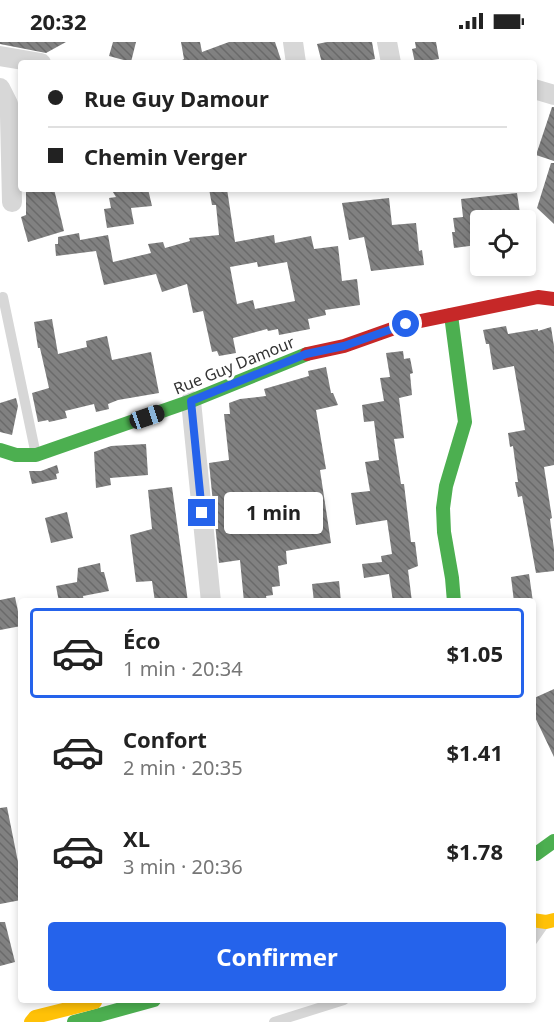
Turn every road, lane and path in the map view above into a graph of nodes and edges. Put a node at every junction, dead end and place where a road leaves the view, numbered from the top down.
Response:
1 (293, 42) edge
2 (387, 42) edge
3 (0, 56) edge
4 (23, 60) edge
5 (296, 60) edge
6 (390, 60) edge
7 (0, 88) edge
8 (537, 90) edge
9 (554, 95) edge
10 (12, 202) dead end
11 (3, 297) dead end
12 (554, 299) edge
13 (451, 315) junction
14 (191, 401) junction
15 (0, 450) edge
16 (36, 455) junction
17 (211, 598) edge
18 (453, 598) edge
19 (554, 841) edge
20 (536, 853) edge
21 (536, 854) edge
22 (554, 857) edge
23 (544, 920) edge
24 (536, 934) edge
25 (89, 1003) edge
26 (148, 1003) edge
27 (334, 1003) edge
28 (120, 1016) edge
29 (31, 1022) edge
30 (75, 1022) edge
31 (274, 1022) edge

1 - 5 street
2 - 6 street
3 - 4 street
7 - 10 street
8 - 9 street
11 - 16 lane
12 - 13 street, Rue Guy Damour
13 - 14 street, Rue Guy Damour
13 - 18 street
14 - 16 street, Rue Guy Damour
14 - 17 street
15 - 16 street, Rue Guy Damour
19 - 20 street
21 - 22 street
23 - 24 lane
25 - 29 street
26 - 28 street
27 - 31 lane
28 - 30 street

